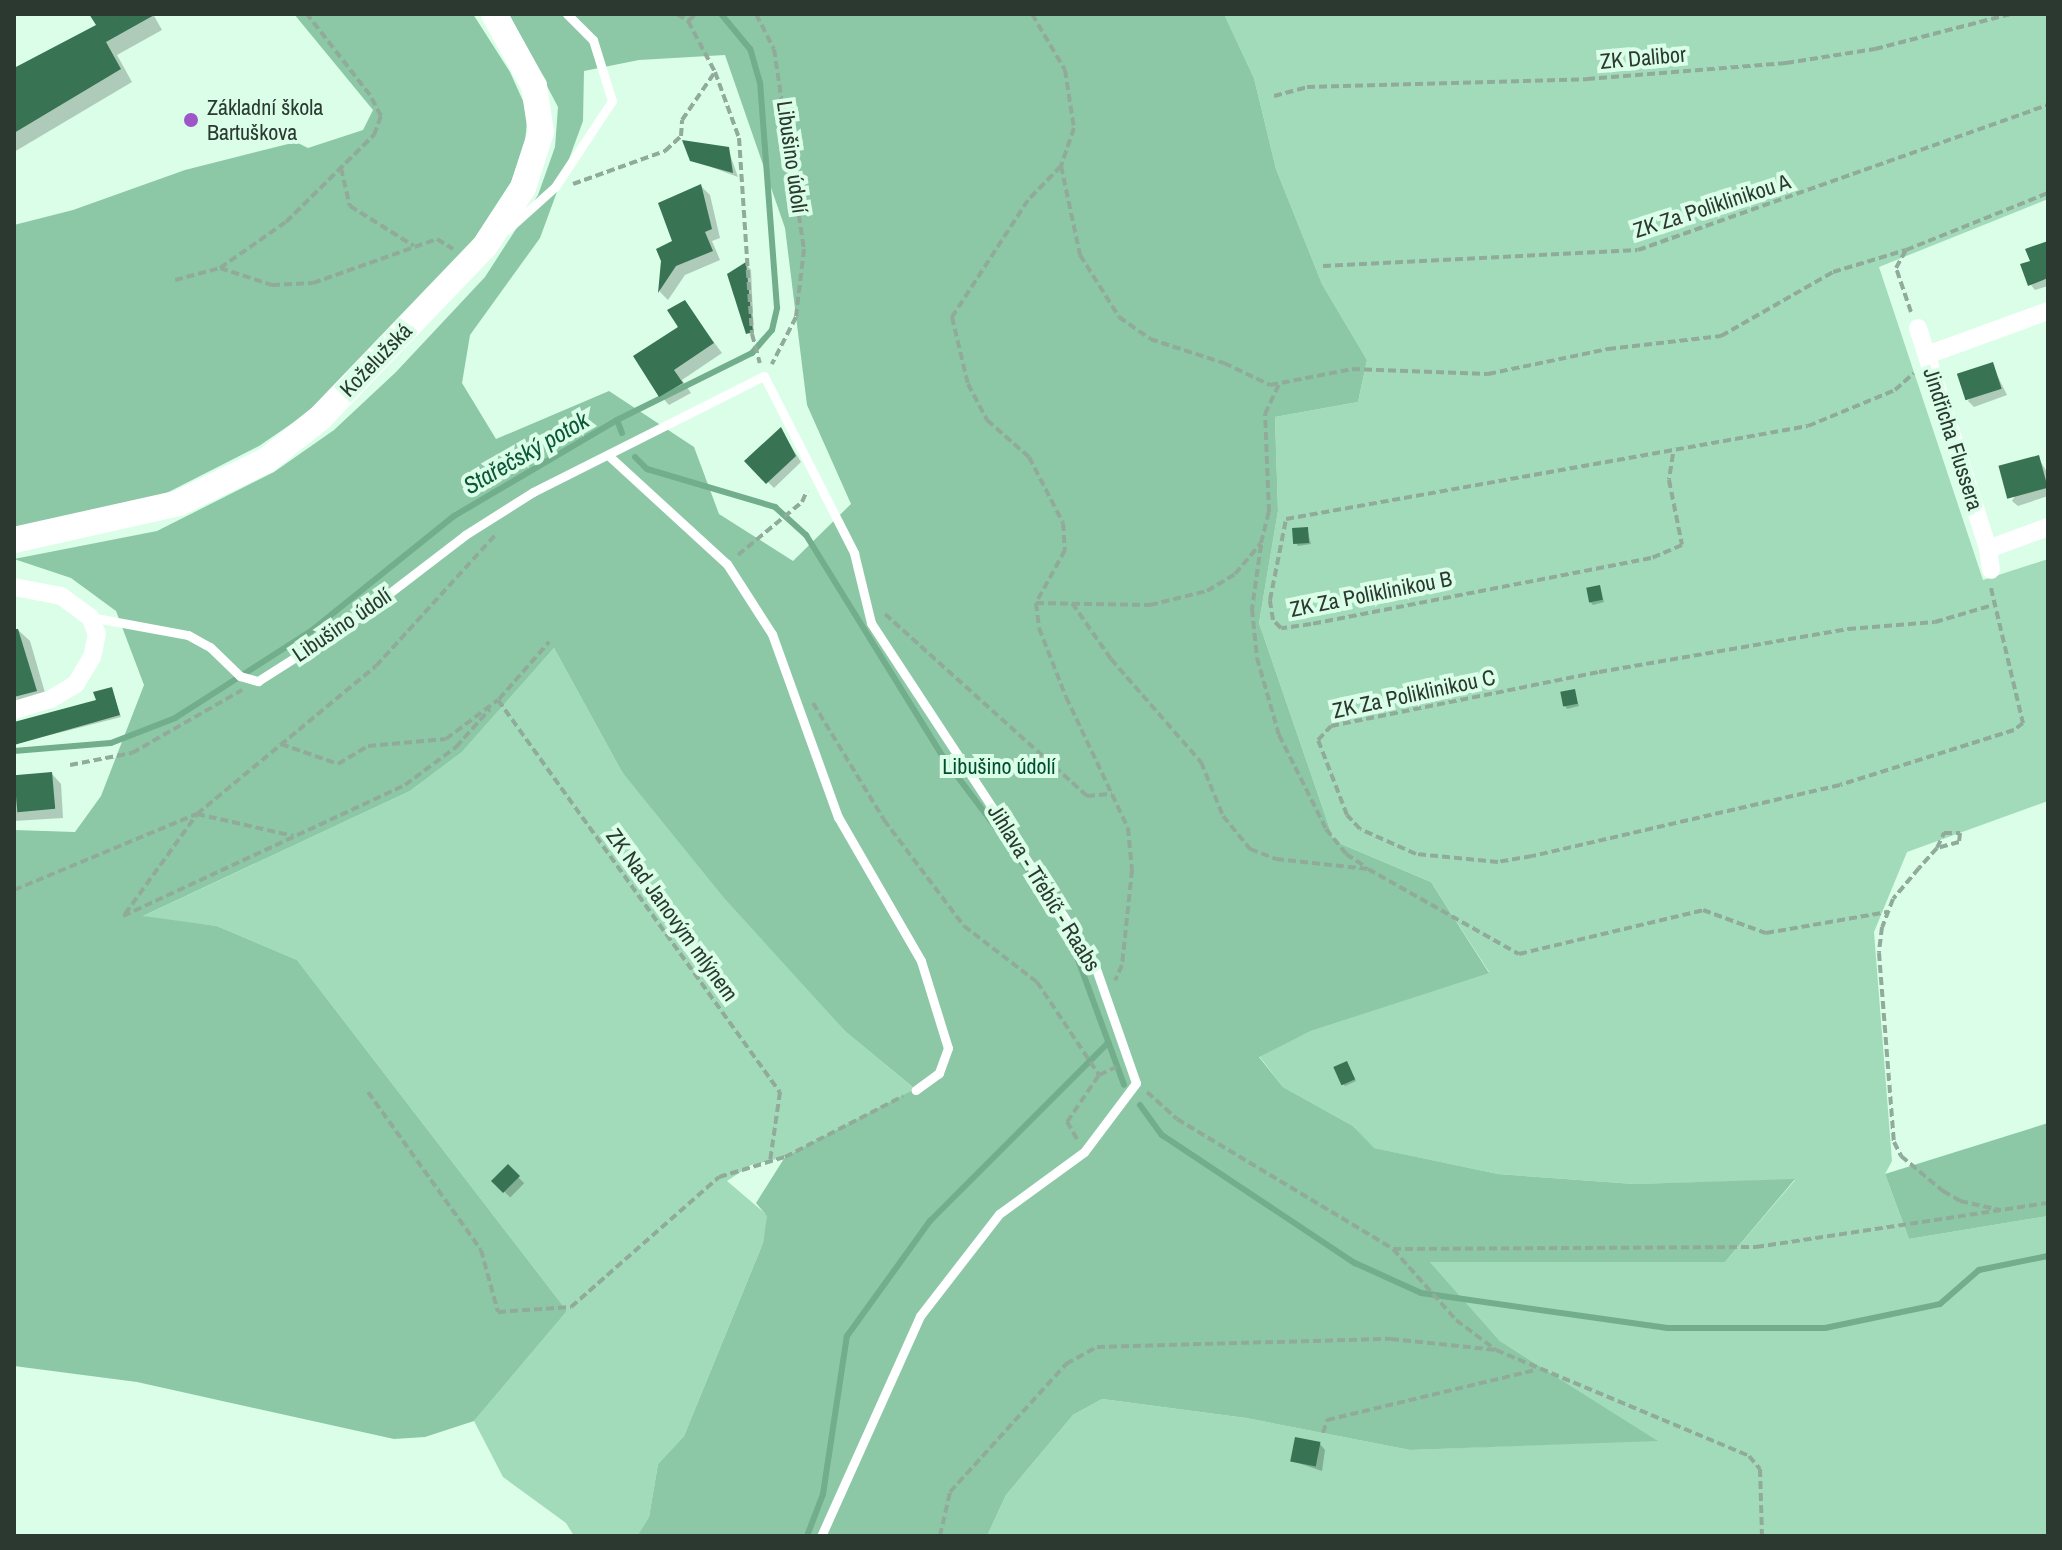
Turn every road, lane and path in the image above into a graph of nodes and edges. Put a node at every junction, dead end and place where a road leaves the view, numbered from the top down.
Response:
1 (307, 14) edge
2 (494, 14) edge
3 (567, 14) edge
4 (677, 14) edge
5 (696, 14) edge
6 (756, 14) edge
7 (1032, 14) edge
8 (2010, 14) edge
9 (688, 21) junction
10 (715, 72) junction
11 (1274, 96) dead end
12 (2048, 105) edge
13 (1061, 166) junction
14 (341, 168) junction
15 (2048, 193) edge
16 (542, 199) junction
17 (414, 246) junction
18 (1906, 250) junction
19 (469, 264) junction
20 (1323, 266) dead end
21 (220, 268) junction
22 (175, 280) dead end
23 (2048, 311) edge
24 (1918, 328) joint
25 (1927, 355) junction
26 (764, 376) junction
27 (1279, 384) junction
28 (1673, 454) junction
29 (609, 456) junction
30 (815, 475) junction
31 (502, 527) dead end
32 (2048, 527) edge
33 (14, 540) edge
34 (1261, 543) junction
35 (1988, 549) junction
36 (727, 564) junction
37 (1991, 576) joint
38 (14, 587) edge
39 (864, 595) junction
40 (1036, 603) junction
41 (1072, 603) junction
42 (1993, 605) junction
43 (90, 617) junction
44 (549, 642) dead end
45 (258, 681) junction
46 (498, 700) junction
47 (812, 701) dead end
48 (14, 710) edge
49 (281, 744) junction
50 (70, 765) dead end
51 (1112, 794) junction
52 (197, 814) junction
53 (295, 836) junction
54 (1937, 848) junction
55 (1368, 869) junction
56 (14, 890) edge
57 (1887, 912) junction
58 (1108, 997) junction
59 (1132, 1060) junction
60 (1099, 1075) junction
61 (1136, 1083) junction
62 (916, 1090) joint
63 (368, 1092) dead end
64 (1084, 1152) junction
65 (770, 1161) junction
66 (2048, 1203) edge
67 (2002, 1211) junction
68 (1393, 1249) junction
69 (1496, 1350) junction
70 (1538, 1369) junction
71 (1323, 1433) dead end
72 (821, 1536) edge
73 (940, 1536) edge
74 (1762, 1536) edge

1 - 14 path
2 - 19 main road, Koželužská
3 - 16 lane
4 - 9 path
5 - 9 path
6 - 26 path, Libušino údolí
7 - 13 path
8 - 11 path, ZK Dalibor
9 - 10 path
10 - 16 path
10 - 26 path
12 - 20 path, ZK Za Poliklinikou A
13 - 27 path
13 - 40 path
14 - 17 path
14 - 21 path
15 - 18 path
16 - 19 lane
17 - 19 path
17 - 21 path
18 - 24 path
18 - 27 path
19 - 33 main road, Koželužská
21 - 22 path
23 - 25 street
24 - 25 street, Jindřicha Flussera
25 - 28 path, ZK Za Poliklinikou B
25 - 35 street, Jindřicha Flussera
26 - 29 lane, Libušino údolí
26 - 30 lane, Jihlava - Třebíč - Raabs
27 - 34 path
28 - 28 path, ZK Za Poliklinikou B
29 - 36 lane
29 - 45 lane, Libušino údolí
30 - 36 path
30 - 39 lane, Jihlava - Třebíč - Raabs
31 - 49 path
32 - 35 street
34 - 41 path
34 - 55 path
35 - 37 street, Jindřicha Flussera
36 - 62 lane
37 - 42 path, ZK Za Poliklinikou C
38 - 43 street
39 - 51 path
39 - 58 lane, Jihlava - Třebíč - Raabs
40 - 41 path
40 - 51 path
41 - 55 path
42 - 42 path, ZK Za Poliklinikou C
43 - 45 lane
43 - 48 street
44 - 46 path
45 - 50 path
46 - 49 path
46 - 53 path
46 - 65 path, ZK Nad Janovým mlýnem
47 - 60 path
49 - 52 path
51 - 58 path
52 - 53 path
52 - 53 path
52 - 56 path
54 - 54 path
54 - 57 path
55 - 57 path
57 - 67 path
58 - 59 lane, Jihlava - Třebíč - Raabs
59 - 60 path
59 - 61 lane, Jihlava - Třebíč - Raabs
60 - 64 path
61 - 64 lane
61 - 68 path
62 - 65 path
63 - 65 path
64 - 72 lane
66 - 67 path
67 - 68 path
68 - 69 path
69 - 70 path
69 - 73 path
70 - 71 path
70 - 74 path

